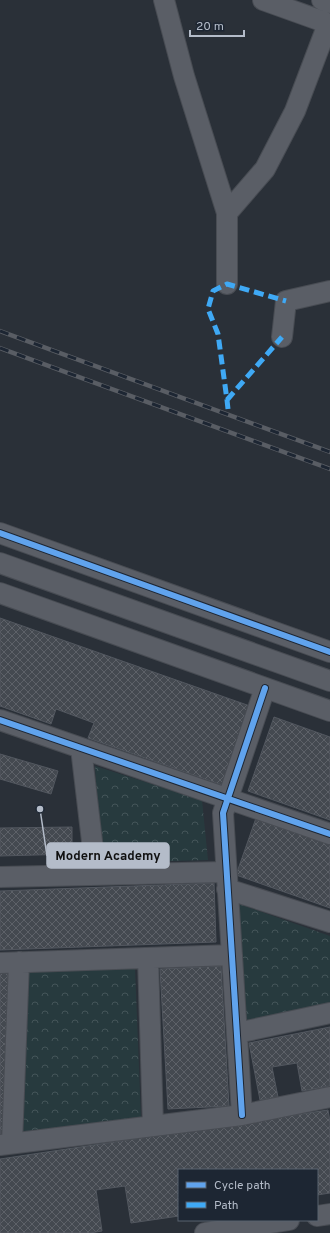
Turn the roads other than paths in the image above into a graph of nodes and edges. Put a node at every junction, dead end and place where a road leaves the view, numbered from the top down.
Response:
1 (164, 0) edge
2 (263, 0) edge
3 (322, 0) edge
4 (330, 3) edge
5 (329, 24) edge
6 (227, 213) junction
7 (227, 284) dead end
8 (330, 291) edge
9 (282, 337) dead end
10 (0, 533) edge
11 (0, 563) edge
12 (0, 593) edge
13 (330, 652) edge
14 (330, 681) edge
15 (265, 688) junction
16 (330, 711) edge
17 (0, 720) edge
18 (81, 748) junction
19 (227, 798) junction
20 (330, 834) edge
21 (96, 875) junction
22 (0, 877) edge
23 (227, 880) junction
24 (330, 922) edge
25 (232, 955) junction
26 (148, 958) junction
27 (9, 963) edge
28 (330, 1013) edge
29 (237, 1033) junction
30 (330, 1097) edge
31 (242, 1115) junction
32 (153, 1126) junction
33 (6, 1144) edge
34 (330, 1214) edge
35 (318, 1216) edge
36 (283, 1221) edge
37 (205, 1233) edge

1 - 6 street
2 - 5 street
3 - 4 street
5 - 6 street
6 - 7 street
8 - 9 street
10 - 13 street
11 - 14 street
12 - 15 street
15 - 16 street
15 - 19 street
17 - 18 street
18 - 19 street
18 - 21 street
19 - 20 street
19 - 23 street
21 - 22 street
21 - 23 street
23 - 24 street
23 - 25 street
25 - 26 street
25 - 29 street
26 - 27 street
26 - 32 street
27 - 33 street
28 - 29 street
29 - 31 street
30 - 31 street
31 - 32 street
32 - 33 street
34 - 35 street
36 - 37 street

